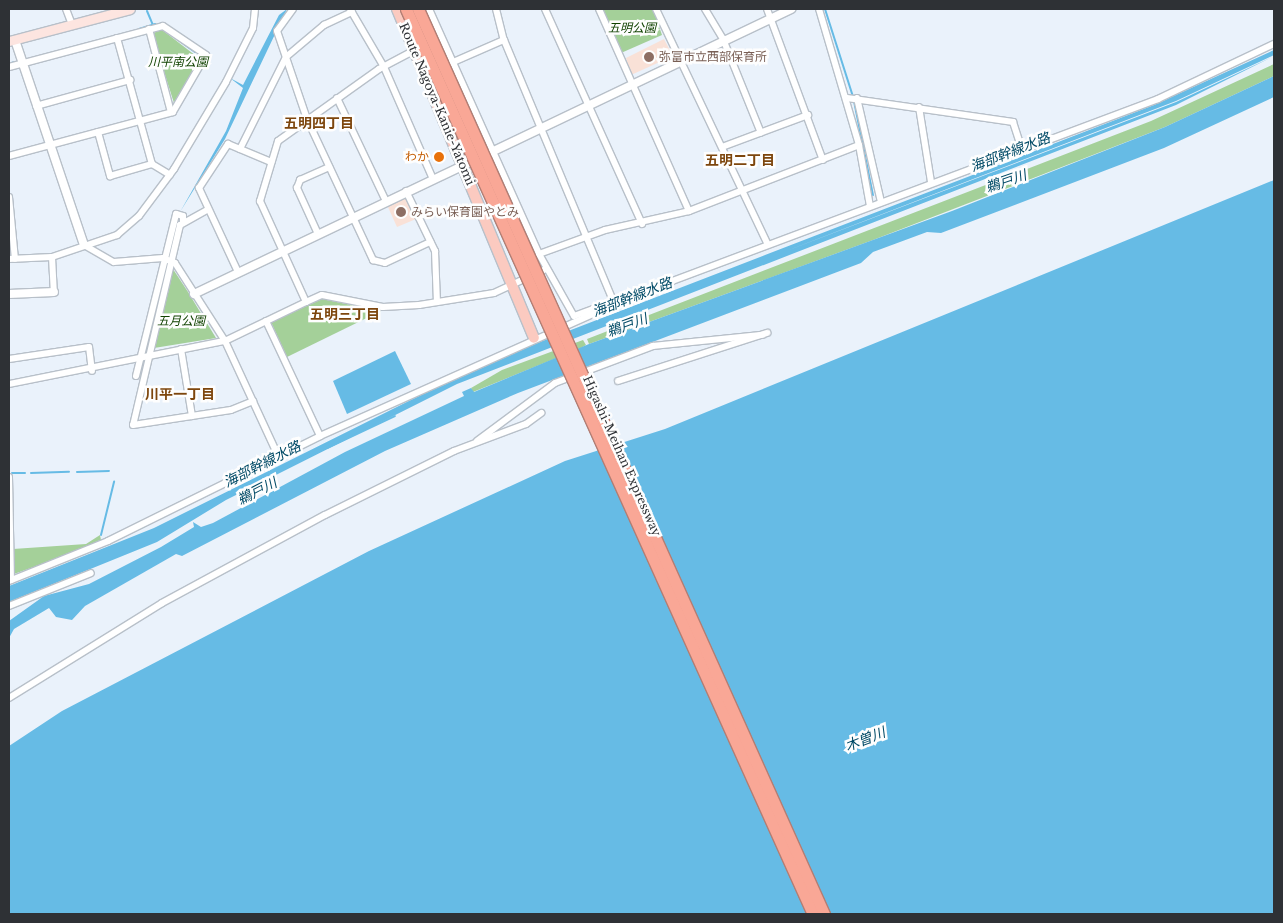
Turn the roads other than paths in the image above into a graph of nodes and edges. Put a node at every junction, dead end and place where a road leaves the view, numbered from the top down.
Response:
1 (66, 9) edge
2 (130, 9) edge
3 (255, 9) edge
4 (293, 9) edge
5 (397, 9) edge
6 (406, 9) edge
7 (418, 9) edge
8 (430, 9) edge
9 (496, 9) edge
10 (545, 9) edge
11 (599, 9) edge
12 (656, 9) edge
13 (705, 9) edge
14 (767, 9) edge
15 (791, 9) edge
16 (819, 9) edge
17 (351, 10) edge
18 (773, 17) junction
19 (436, 23) junction
20 (72, 25) junction
21 (149, 29) junction
22 (117, 38) junction
23 (410, 38) junction
24 (723, 39) junction
25 (504, 40) junction
26 (12, 41) edge
27 (1274, 44) edge
28 (415, 50) junction
29 (286, 57) junction
30 (680, 58) junction
31 (22, 63) junction
32 (451, 63) junction
33 (384, 66) junction
34 (9, 67) edge
35 (130, 80) junction
36 (631, 83) junction
37 (337, 98) junction
38 (852, 98) junction
39 (588, 105) junction
40 (36, 106) junction
41 (919, 107) junction
42 (172, 112) junction
43 (808, 115) junction
44 (307, 119) junction
45 (142, 120) junction
46 (541, 129) junction
47 (98, 132) junction
48 (761, 133) junction
49 (48, 144) junction
50 (859, 145) junction
51 (722, 148) junction
52 (240, 149) junction
53 (1022, 149) junction
54 (492, 152) junction
55 (9, 156) edge
56 (823, 160) junction
57 (271, 162) junction
58 (152, 164) junction
59 (464, 164) junction
60 (330, 167) junction
61 (170, 176) junction
62 (433, 179) junction
63 (931, 182) junction
64 (742, 190) junction
65 (406, 192) junction
66 (9, 197) edge
67 (386, 201) junction
68 (881, 202) junction
69 (870, 206) junction
70 (207, 210) junction
71 (689, 211) junction
72 (10, 215) edge
73 (181, 217) junction
74 (353, 217) junction
75 (642, 224) junction
76 (318, 234) junction
77 (588, 237) junction
78 (430, 242) junction
79 (767, 243) junction
80 (84, 245) junction
81 (283, 250) junction
82 (539, 254) junction
83 (52, 257) junction
84 (12, 259) edge
85 (166, 259) junction
86 (546, 268) junction
87 (238, 272) junction
88 (511, 286) junction
89 (54, 292) joint
90 (9, 294) edge
91 (194, 294) junction
92 (614, 300) junction
93 (306, 302) junction
94 (437, 302) junction
95 (622, 302) junction
96 (266, 321) junction
97 (534, 338) junction
98 (225, 341) junction
99 (181, 349) junction
100 (149, 354) junction
101 (9, 359) edge
102 (140, 361) junction
103 (92, 371) junction
104 (136, 376) dead end
105 (618, 381) dead end
106 (9, 384) edge
107 (253, 401) junction
108 (541, 413) dead end
109 (192, 416) junction
110 (320, 436) junction
111 (474, 443) junction
112 (279, 458) junction
113 (9, 477) edge
114 (91, 573) dead end
115 (10, 581) edge
116 (9, 606) edge
117 (9, 698) edge
118 (813, 914) edge
119 (824, 914) edge

1 - 20 street
2 - 20 main road
3 - 61 street
4 - 29 street
5 - 23 main road, Route Nagoya-Kanie-Yatomi
6 - 118 highway, Higashi-Meihan Expressway, bridge
7 - 119 highway, Higashi-Meihan Expressway, bridge
8 - 19 street
9 - 25 street
10 - 39 street
11 - 36 street
12 - 30 street
13 - 24 street
14 - 18 street
15 - 18 street
16 - 38 street
17 - 29 street
17 - 33 street
18 - 24 street
18 - 43 street
19 - 23 street
19 - 32 street
20 - 26 main road
21 - 22 street
21 - 42 street
21 - 42 street
22 - 31 street
22 - 35 street
23 - 28 main road, Route Nagoya-Kanie-Yatomi
24 - 30 street
24 - 48 street
25 - 32 street
25 - 46 street
26 - 31 street
27 - 53 street
28 - 33 street
28 - 59 main road, Route Nagoya-Kanie-Yatomi
29 - 44 street
29 - 52 street
30 - 36 street
30 - 51 street
31 - 34 street
31 - 40 street
32 - 54 street
33 - 37 street
33 - 62 street
35 - 40 street
35 - 45 street
36 - 39 street
36 - 71 street
37 - 44 street
37 - 67 street
38 - 41 street
38 - 50 street
38 - 68 street
39 - 46 street
39 - 75 street
40 - 49 street
41 - 53 street
41 - 63 street
42 - 45 street
43 - 48 street
43 - 56 street
44 - 57 street
44 - 60 street
45 - 47 street
45 - 58 street
46 - 54 street
46 - 77 street
47 - 49 street
47 - 58 street
48 - 51 street
49 - 55 street
49 - 80 street
50 - 56 street
50 - 69 street
51 - 64 street
52 - 57 street
52 - 70 street
53 - 63 street
54 - 59 street
54 - 82 street
56 - 64 street
57 - 81 street
58 - 61 street
59 - 62 street
59 - 88 main road, Route Nagoya-Kanie-Yatomi
60 - 74 street
60 - 76 street
61 - 80 street
62 - 65 street
63 - 68 street
64 - 71 street
64 - 79 street
65 - 67 street
65 - 78 street
66 - 72 street
67 - 74 street
68 - 69 street
69 - 79 street
70 - 73 street
70 - 87 street
71 - 75 street
72 - 84 street
73 - 85 street
73 - 85 street
74 - 76 street
74 - 78 street
75 - 77 street
76 - 81 street
77 - 82 street
77 - 92 street
78 - 94 street
79 - 95 street
80 - 83 street
80 - 85 street
81 - 87 street
81 - 93 street
82 - 86 street
83 - 84 street
83 - 89 street
85 - 91 street
85 - 100 street
85 - 102 street
86 - 88 street
86 - 92 street
87 - 91 street
88 - 94 street
88 - 97 main road, Route Nagoya-Kanie-Yatomi
89 - 90 street
91 - 98 street
92 - 95 street
93 - 94 street
93 - 96 street
95 - 97 street
96 - 98 street
96 - 110 street
97 - 110 street
98 - 99 street
98 - 107 street
99 - 100 street
99 - 109 street
100 - 102 street
100 - 109 street
101 - 103 street
102 - 103 street
102 - 104 street
103 - 106 street
105 - 111 street
107 - 109 street
107 - 112 street
108 - 111 street
110 - 112 street
111 - 117 street
112 - 115 street
113 - 115 street
114 - 116 street

